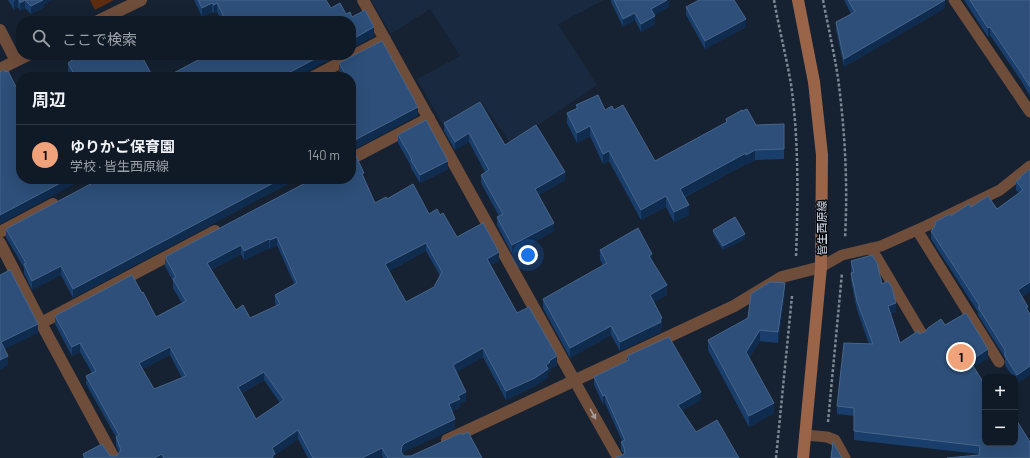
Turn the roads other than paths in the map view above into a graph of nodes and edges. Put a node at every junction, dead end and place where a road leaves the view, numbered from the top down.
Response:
1 (141, 0) edge
2 (363, 0) edge
3 (798, 0) edge
4 (954, 0) edge
5 (108, 16) edge
6 (0, 30) edge
7 (384, 39) junction
8 (356, 54) edge
9 (344, 60) edge
10 (16, 61) joint
11 (0, 70) edge
12 (321, 72) edge
13 (1030, 112) edge
14 (429, 118) junction
15 (356, 156) edge
16 (1030, 166) edge
17 (60, 200) edge
18 (222, 227) edge
19 (917, 230) junction
20 (0, 232) edge
21 (0, 243) edge
22 (871, 248) junction
23 (821, 267) junction
24 (41, 323) junction
25 (922, 334) edge
26 (999, 362) dead end
27 (574, 380) junction
28 (805, 435) junction
29 (434, 446) edge
30 (615, 457) edge
31 (114, 458) edge
32 (802, 458) edge
33 (845, 458) edge

1 - 5 street
2 - 7 street
3 - 23 main road, 皆生西原線
4 - 13 lane
6 - 10 street
7 - 8 street
7 - 14 street
9 - 12 street
10 - 11 street
14 - 15 street
14 - 27 street
16 - 19 lane
17 - 20 street
18 - 24 street
19 - 22 lane
19 - 26 lane
21 - 24 street
22 - 23 lane
22 - 25 lane
23 - 27 street
23 - 28 main road, 皆生西原線
24 - 31 street
27 - 29 street
27 -> 30 lane
28 - 32 main road, 皆生西原線
28 - 33 lane

